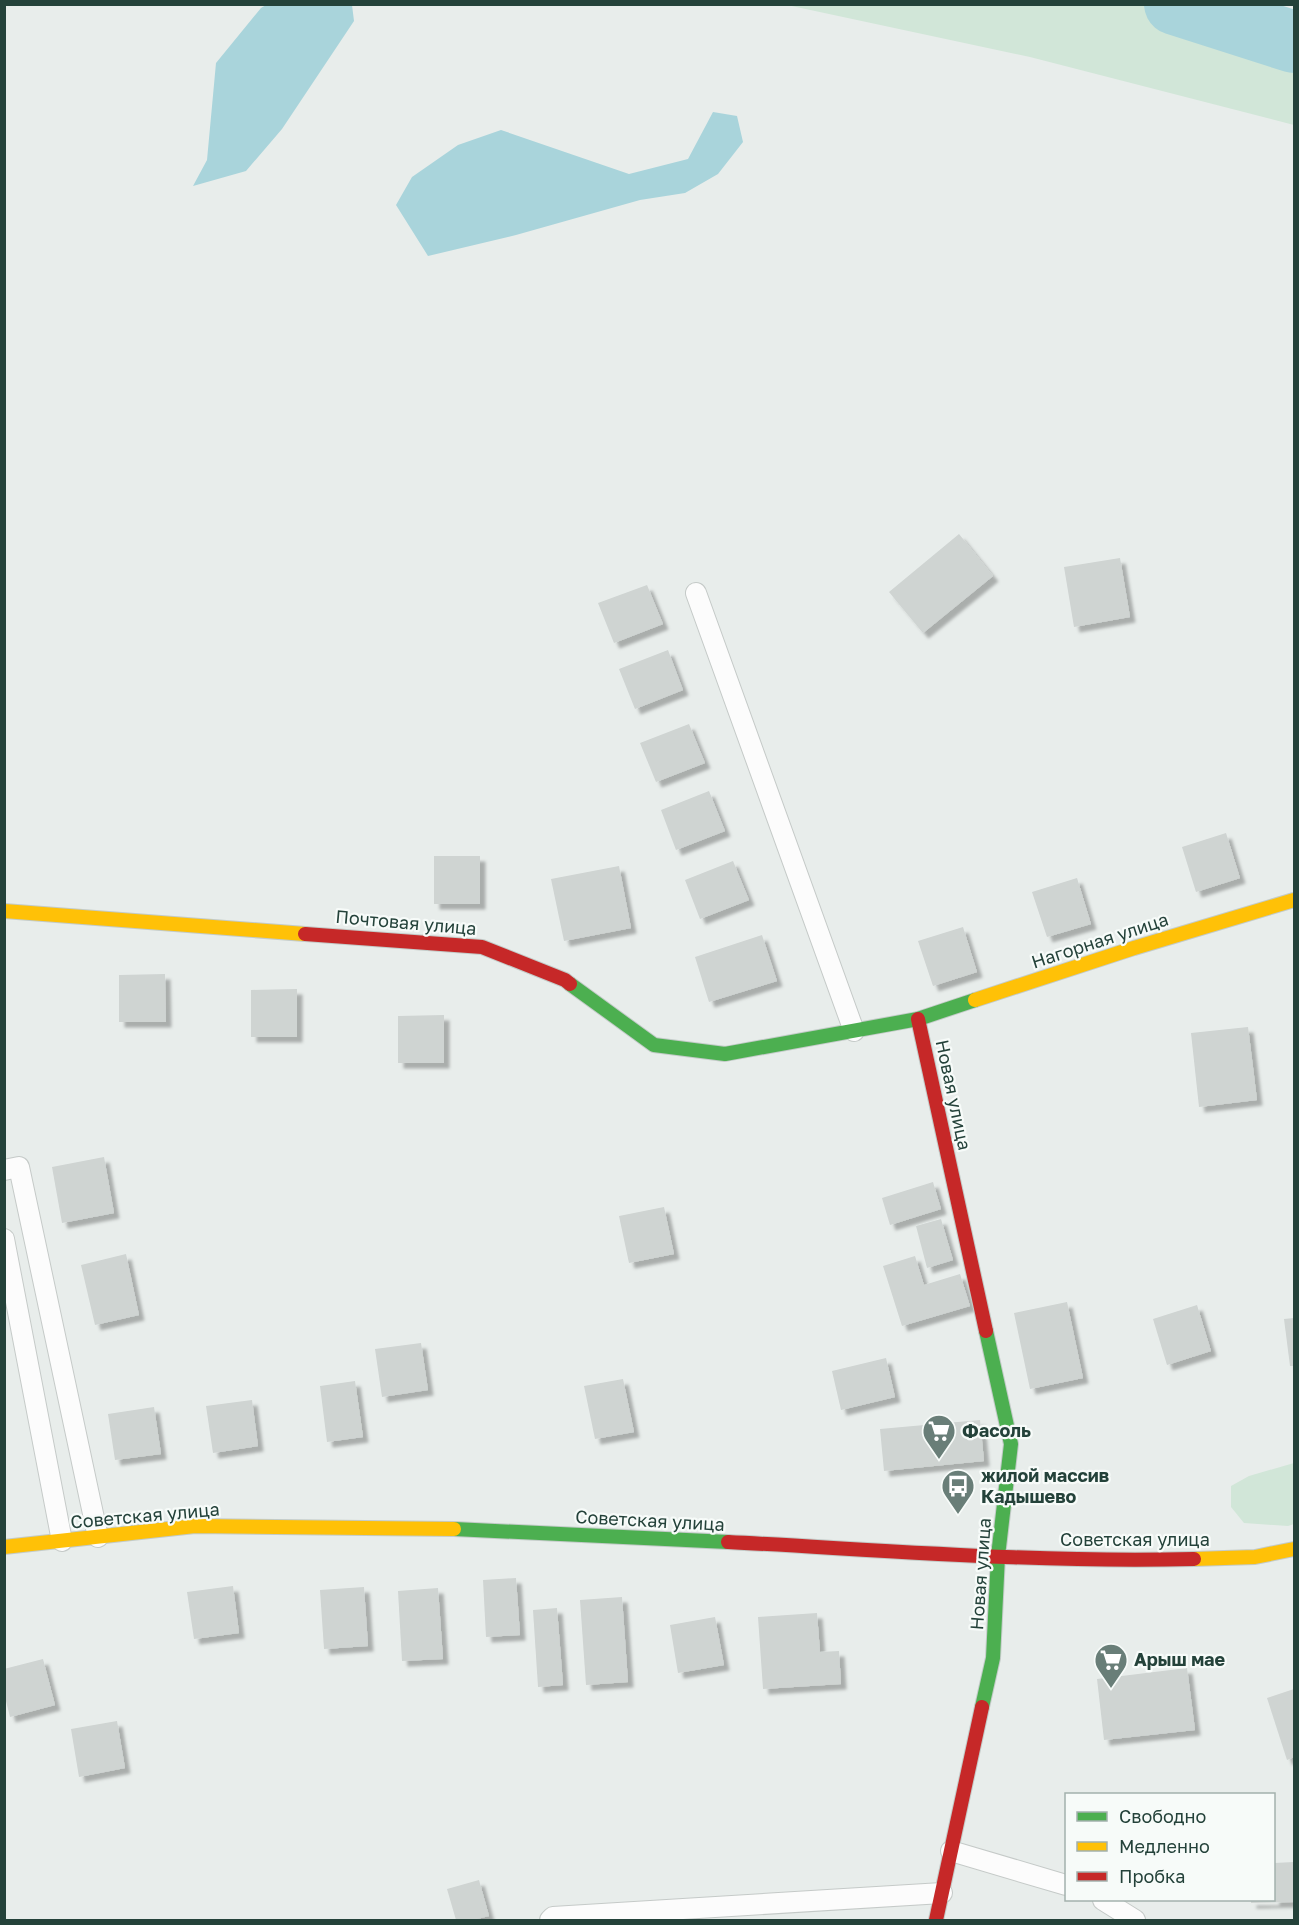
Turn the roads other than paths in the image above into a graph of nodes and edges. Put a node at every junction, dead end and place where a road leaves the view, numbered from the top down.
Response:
1 (696, 593) dead end
2 (1294, 900) edge
3 (4, 911) edge
4 (918, 1019) junction
5 (854, 1031) junction
6 (4, 1170) edge
7 (4, 1239) edge
8 (98, 1537) junction
9 (62, 1541) junction
10 (4, 1547) edge
11 (1294, 1549) edge
12 (998, 1556) junction
13 (951, 1851) junction
14 (1065, 1884) edge
15 (942, 1893) junction
16 (1106, 1901) edge
17 (550, 1920) edge
18 (936, 1920) edge
19 (1135, 1920) edge

1 - 5 lane
2 - 4 street, Нагорная улица
3 - 5 street, Почтовая улица
4 - 5 street, Почтовая улица
4 - 12 street, Новая улица
6 - 8 lane
7 - 9 lane
8 - 9 street, Советская улица
8 - 12 street, Советская улица
9 - 10 street, Советская улица
11 - 12 street, Советская улица
12 - 13 street, Новая улица
13 - 14 lane
13 - 15 street, Новая улица
15 - 17 lane
15 - 18 street, Новая улица
16 - 19 lane

